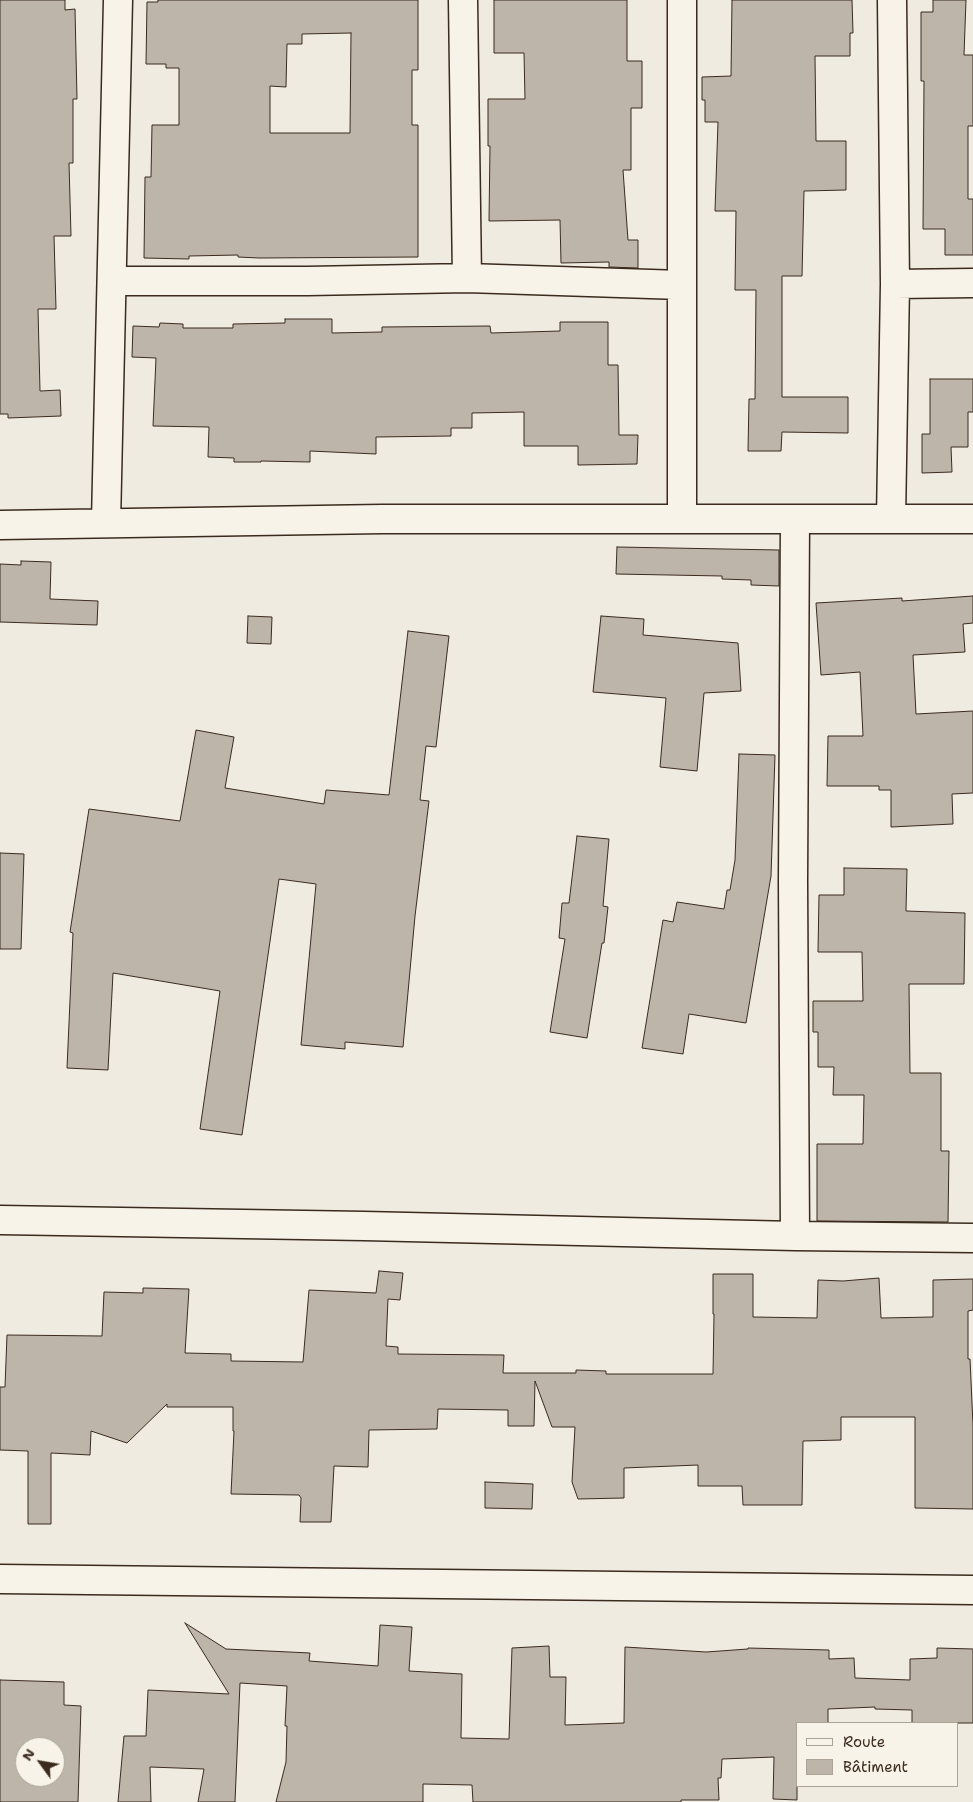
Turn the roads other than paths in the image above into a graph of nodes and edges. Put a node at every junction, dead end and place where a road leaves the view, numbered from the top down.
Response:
1 (118, 0) edge
2 (463, 0) edge
3 (682, 0) edge
4 (892, 0) edge
5 (468, 278) junction
6 (112, 281) junction
7 (973, 283) edge
8 (895, 284) junction
9 (681, 285) junction
10 (682, 518) junction
11 (795, 519) junction
12 (891, 519) junction
13 (973, 519) edge
14 (106, 522) junction
15 (0, 525) edge
16 (0, 1220) edge
17 (795, 1236) junction
18 (973, 1238) edge
19 (0, 1579) edge
20 (973, 1590) edge

1 - 6 street
2 - 5 street
3 - 9 street
4 - 8 street
5 - 6 street
5 - 9 street
6 - 14 street
7 - 8 street
8 - 12 street
9 - 10 street
10 - 11 street
10 - 14 street
11 - 12 street
11 - 17 street
12 - 13 street
14 - 15 street
16 - 17 street
17 - 18 street
19 - 20 street

